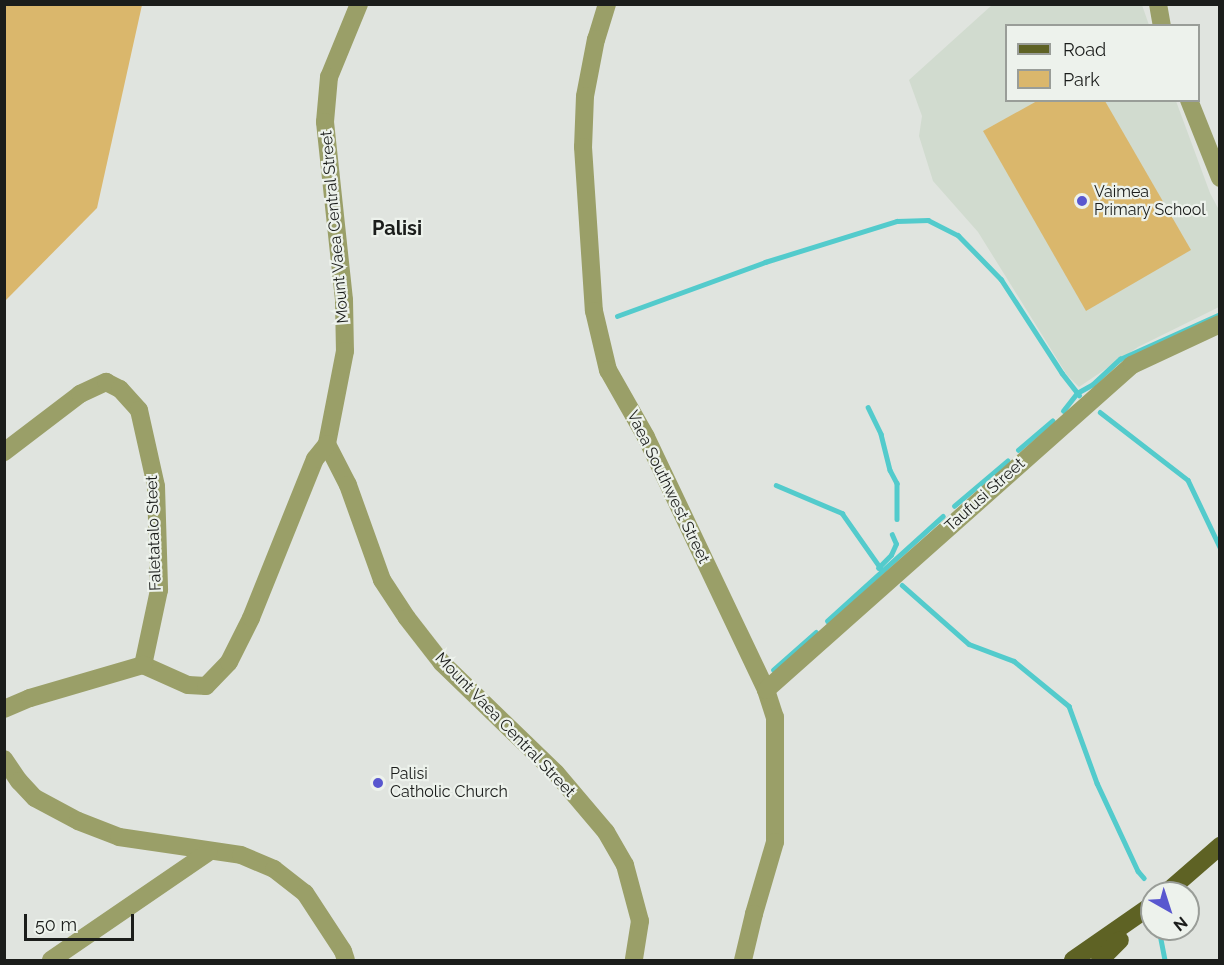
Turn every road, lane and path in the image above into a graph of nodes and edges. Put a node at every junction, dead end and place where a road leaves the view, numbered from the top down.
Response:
1 (359, 4) edge
2 (607, 4) edge
3 (1158, 4) edge
4 (1162, 24) edge
5 (1190, 102) edge
6 (1220, 178) edge
7 (1220, 324) edge
8 (327, 444) junction
9 (4, 452) edge
10 (143, 664) junction
11 (765, 690) junction
12 (4, 709) edge
13 (4, 759) edge
14 (1220, 846) edge
15 (209, 852) junction
16 (1181, 881) edge
17 (1140, 913) edge
18 (1140, 922) edge
19 (51, 960) edge
20 (346, 960) edge
21 (634, 960) edge
22 (743, 960) edge
23 (1074, 960) edge
24 (1100, 960) edge

1 - 8 street, Mount Vaea Central Street
2 - 11 street, Vaea Southwest Street
3 - 4 street
5 - 6 street
7 - 11 street, Taufusi Street
8 - 10 street
8 - 21 street, Mount Vaea Central Street
9 - 10 street, Faletatalo Steet
10 - 12 street
11 - 22 street, Vaea Southwest Street
13 - 15 street
14 - 16 main road
15 - 19 street
15 - 20 street
17 - 23 main road
18 - 24 main road

